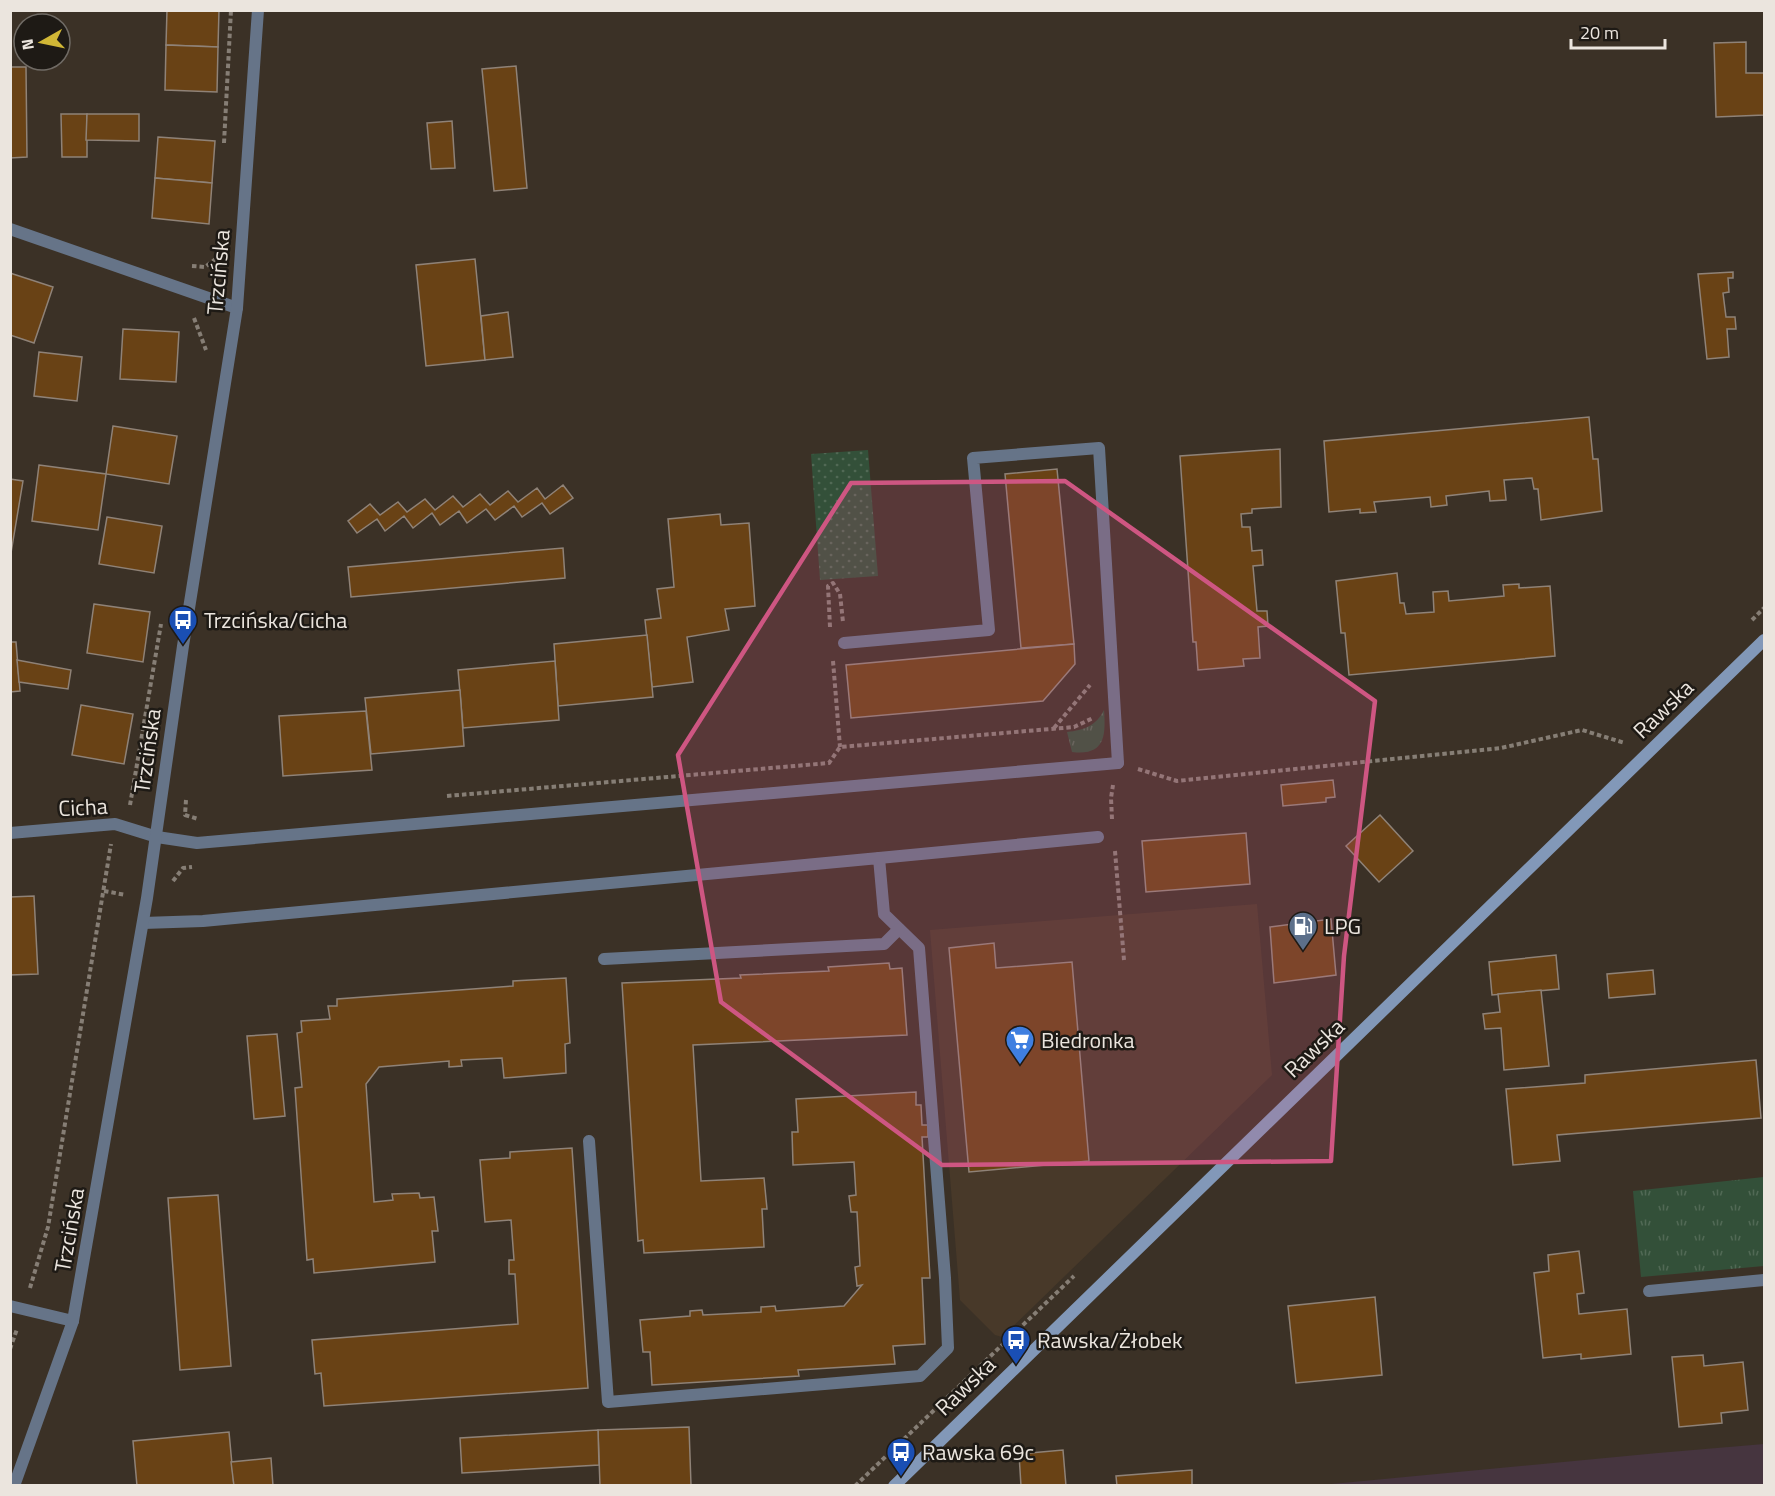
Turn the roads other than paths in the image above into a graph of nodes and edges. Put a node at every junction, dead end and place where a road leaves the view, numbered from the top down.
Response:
1 (258, 10) edge
2 (10, 229) edge
3 (237, 308) junction
4 (1764, 640) edge
5 (844, 643) dead end
6 (10, 833) edge
7 (157, 837) junction
8 (1098, 837) dead end
9 (879, 858) junction
10 (143, 923) junction
11 (899, 929) junction
12 (604, 959) dead end
13 (589, 1141) dead end
14 (1764, 1280) edge
15 (1649, 1291) dead end
16 (17, 1308) edge
17 (73, 1321) junction
18 (14, 1485) edge
19 (894, 1485) edge

1 - 3 street, Trzcińska
2 - 3 street
3 - 7 street, Trzcińska
4 - 19 street, Rawska
5 - 7 street, Cicha
6 - 7 street, Cicha
7 - 10 street, Trzcińska
8 - 9 street
9 - 10 street
9 - 11 street
10 - 17 street, Trzcińska
11 - 12 street
11 - 13 street
14 - 15 street
16 - 17 street
17 - 18 street, Trzcińska

